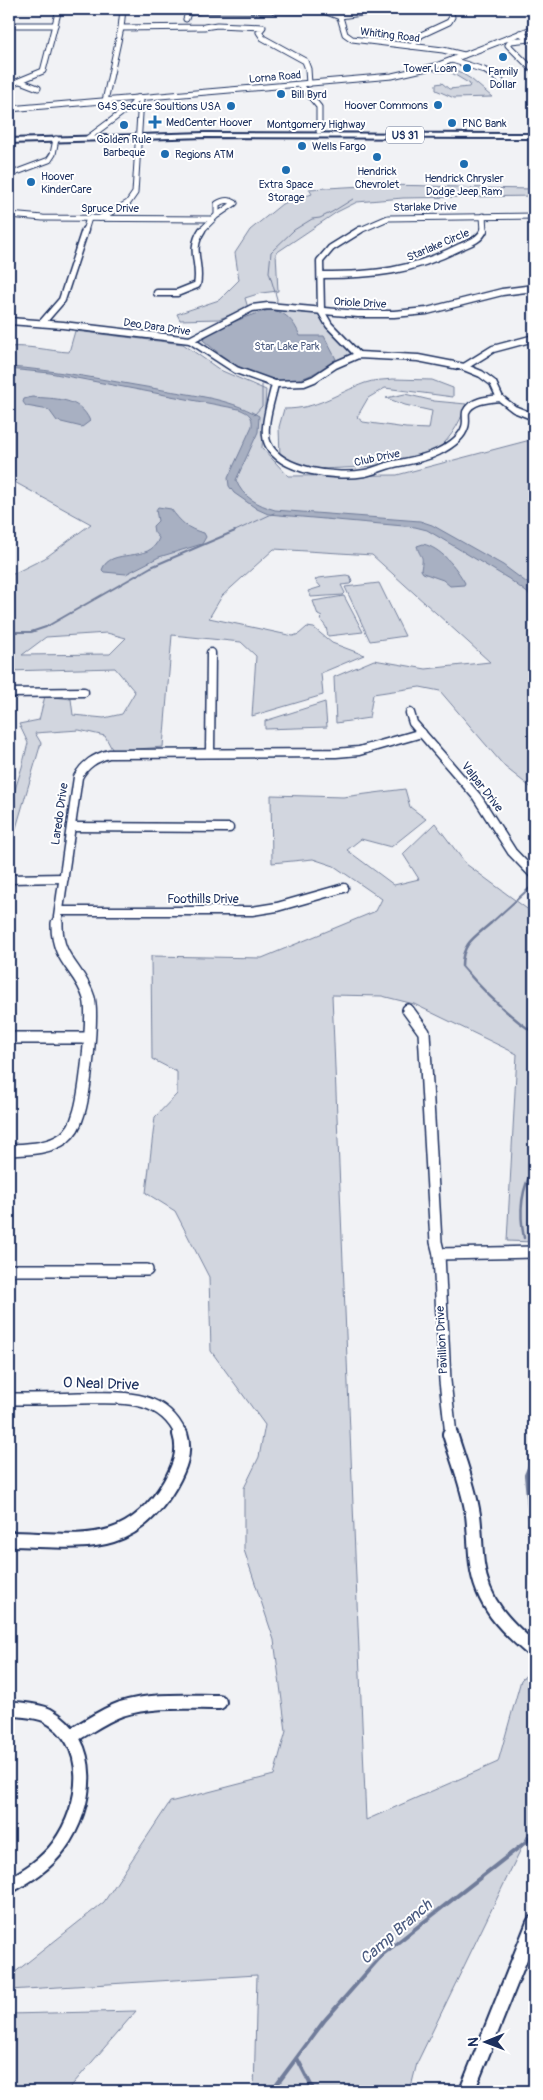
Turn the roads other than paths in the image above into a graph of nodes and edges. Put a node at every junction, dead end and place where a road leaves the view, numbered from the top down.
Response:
1 (59, 9) edge
2 (123, 9) edge
3 (228, 9) edge
4 (286, 9) edge
5 (501, 9) edge
6 (450, 10) edge
7 (340, 16) junction
8 (186, 19) dead end
9 (9, 25) edge
10 (55, 25) junction
11 (121, 28) junction
12 (534, 28) edge
13 (520, 34) junction
14 (412, 46) junction
15 (464, 55) junction
16 (452, 60) junction
17 (533, 70) dead end
18 (20, 81) junction
19 (501, 81) dead end
20 (9, 84) edge
21 (309, 84) junction
22 (301, 85) junction
23 (38, 88) dead end
24 (139, 98) junction
25 (105, 101) junction
26 (9, 109) edge
27 (319, 131) junction
28 (534, 134) edge
29 (140, 135) junction
30 (90, 136) junction
31 (9, 139) edge
32 (56, 139) junction
33 (9, 175) edge
34 (217, 214) dead end
35 (9, 215) edge
36 (483, 216) junction
37 (534, 216) edge
38 (89, 218) junction
39 (99, 218) junction
40 (211, 219) junction
41 (321, 275) junction
42 (534, 288) edge
43 (157, 292) dead end
44 (320, 311) junction
45 (9, 321) edge
46 (42, 323) junction
47 (534, 338) edge
48 (190, 340) junction
49 (358, 355) junction
50 (464, 367) junction
51 (275, 384) junction
52 (500, 398) junction
53 (534, 417) edge
54 (211, 652) dead end
55 (84, 692) dead end
56 (9, 693) edge
57 (410, 713) dead end
58 (422, 733) junction
59 (210, 753) junction
60 (71, 827) junction
61 (229, 828) dead end
62 (534, 875) edge
63 (64, 878) junction
64 (9, 879) edge
65 (344, 888) dead end
66 (60, 911) junction
67 (408, 1010) dead end
68 (9, 1038) edge
69 (89, 1038) junction
70 (9, 1150) edge
71 (534, 1252) edge
72 (439, 1254) junction
73 (9, 1270) edge
74 (147, 1270) dead end
75 (9, 1399) edge
76 (9, 1539) edge
77 (534, 1651) edge
78 (219, 1702) dead end
79 (9, 1708) edge
80 (73, 1735) junction
81 (9, 1886) edge
82 (534, 1924) edge
83 (467, 2091) edge

1 - 10 street
2 - 11 street
3 - 4 street
3 - 8 street
4 - 7 street
5 - 6 street
6 - 7 street
6 - 14 street
7 - 14 street, Whiting Road
9 - 10 street
10 - 18 street
11 - 21 street
11 - 25 street
12 - 13 street, Lorna Road
13 - 15 street, Lorna Road
13 - 17 street
14 - 15 street, Whiting Road
15 - 16 street, Lorna Road
16 - 19 street
16 - 21 street, Lorna Road
18 - 20 street
18 - 23 street
21 - 22 street, Lorna Road
22 - 24 street, Lorna Road
22 - 27 street
24 - 25 street, Lorna Road
24 - 29 street
24 - 30 street
25 - 26 street, Lorna Road
27 - 28 main road, Montgomery Highway / US 31
27 - 29 main road, Montgomery Highway / US 31
28 - 29 main road, Montgomery Highway / US 31
29 - 30 main road, Montgomery Highway / US 31
29 - 39 street
30 - 31 main road, Montgomery Highway / US 31
30 - 32 main road, Montgomery Highway / US 31
31 - 32 main road, Montgomery Highway / US 31
32 - 33 street
34 - 40 street
35 - 38 street, Spruce Drive
36 - 37 street, Starlake Drive
36 - 41 street, Starlake Circle
36 - 41 street, Starlake Drive
38 - 39 street, Spruce Drive
38 - 46 street
39 - 40 street, Spruce Drive
40 - 43 street
41 - 44 street, Starlake Drive
42 - 44 street, Oriole Drive
44 - 48 street, Oriole Drive
44 - 49 street
45 - 46 street, Deo Dara Drive
46 - 48 street, Deo Dara Drive
47 - 50 street
48 - 51 street, Deo Dara Drive
49 - 50 street, Deo Dara Drive
49 - 51 street, Deo Dara Drive
50 - 52 street, Deo Dara Drive
51 - 52 street, Club Drive
52 - 53 street, Deo Dara Drive
54 - 59 street
55 - 56 street
57 - 58 street, Valpar Drive
58 - 59 street, Laredo Drive
58 - 62 street, Valpar Drive
59 - 60 street, Laredo Drive
60 - 61 street
60 - 63 street, Laredo Drive
63 - 64 street
63 - 66 street, Laredo Drive
65 - 66 street, Foothills Drive
66 - 69 street, Laredo Drive
67 - 72 street, Pavillion Drive
68 - 69 street
69 - 70 street, Laredo Drive
71 - 72 street
72 - 77 street, Pavillion Drive
73 - 74 street
75 - 76 street, O Neal Drive
78 - 80 street
79 - 80 street
80 - 81 street
82 - 83 street

